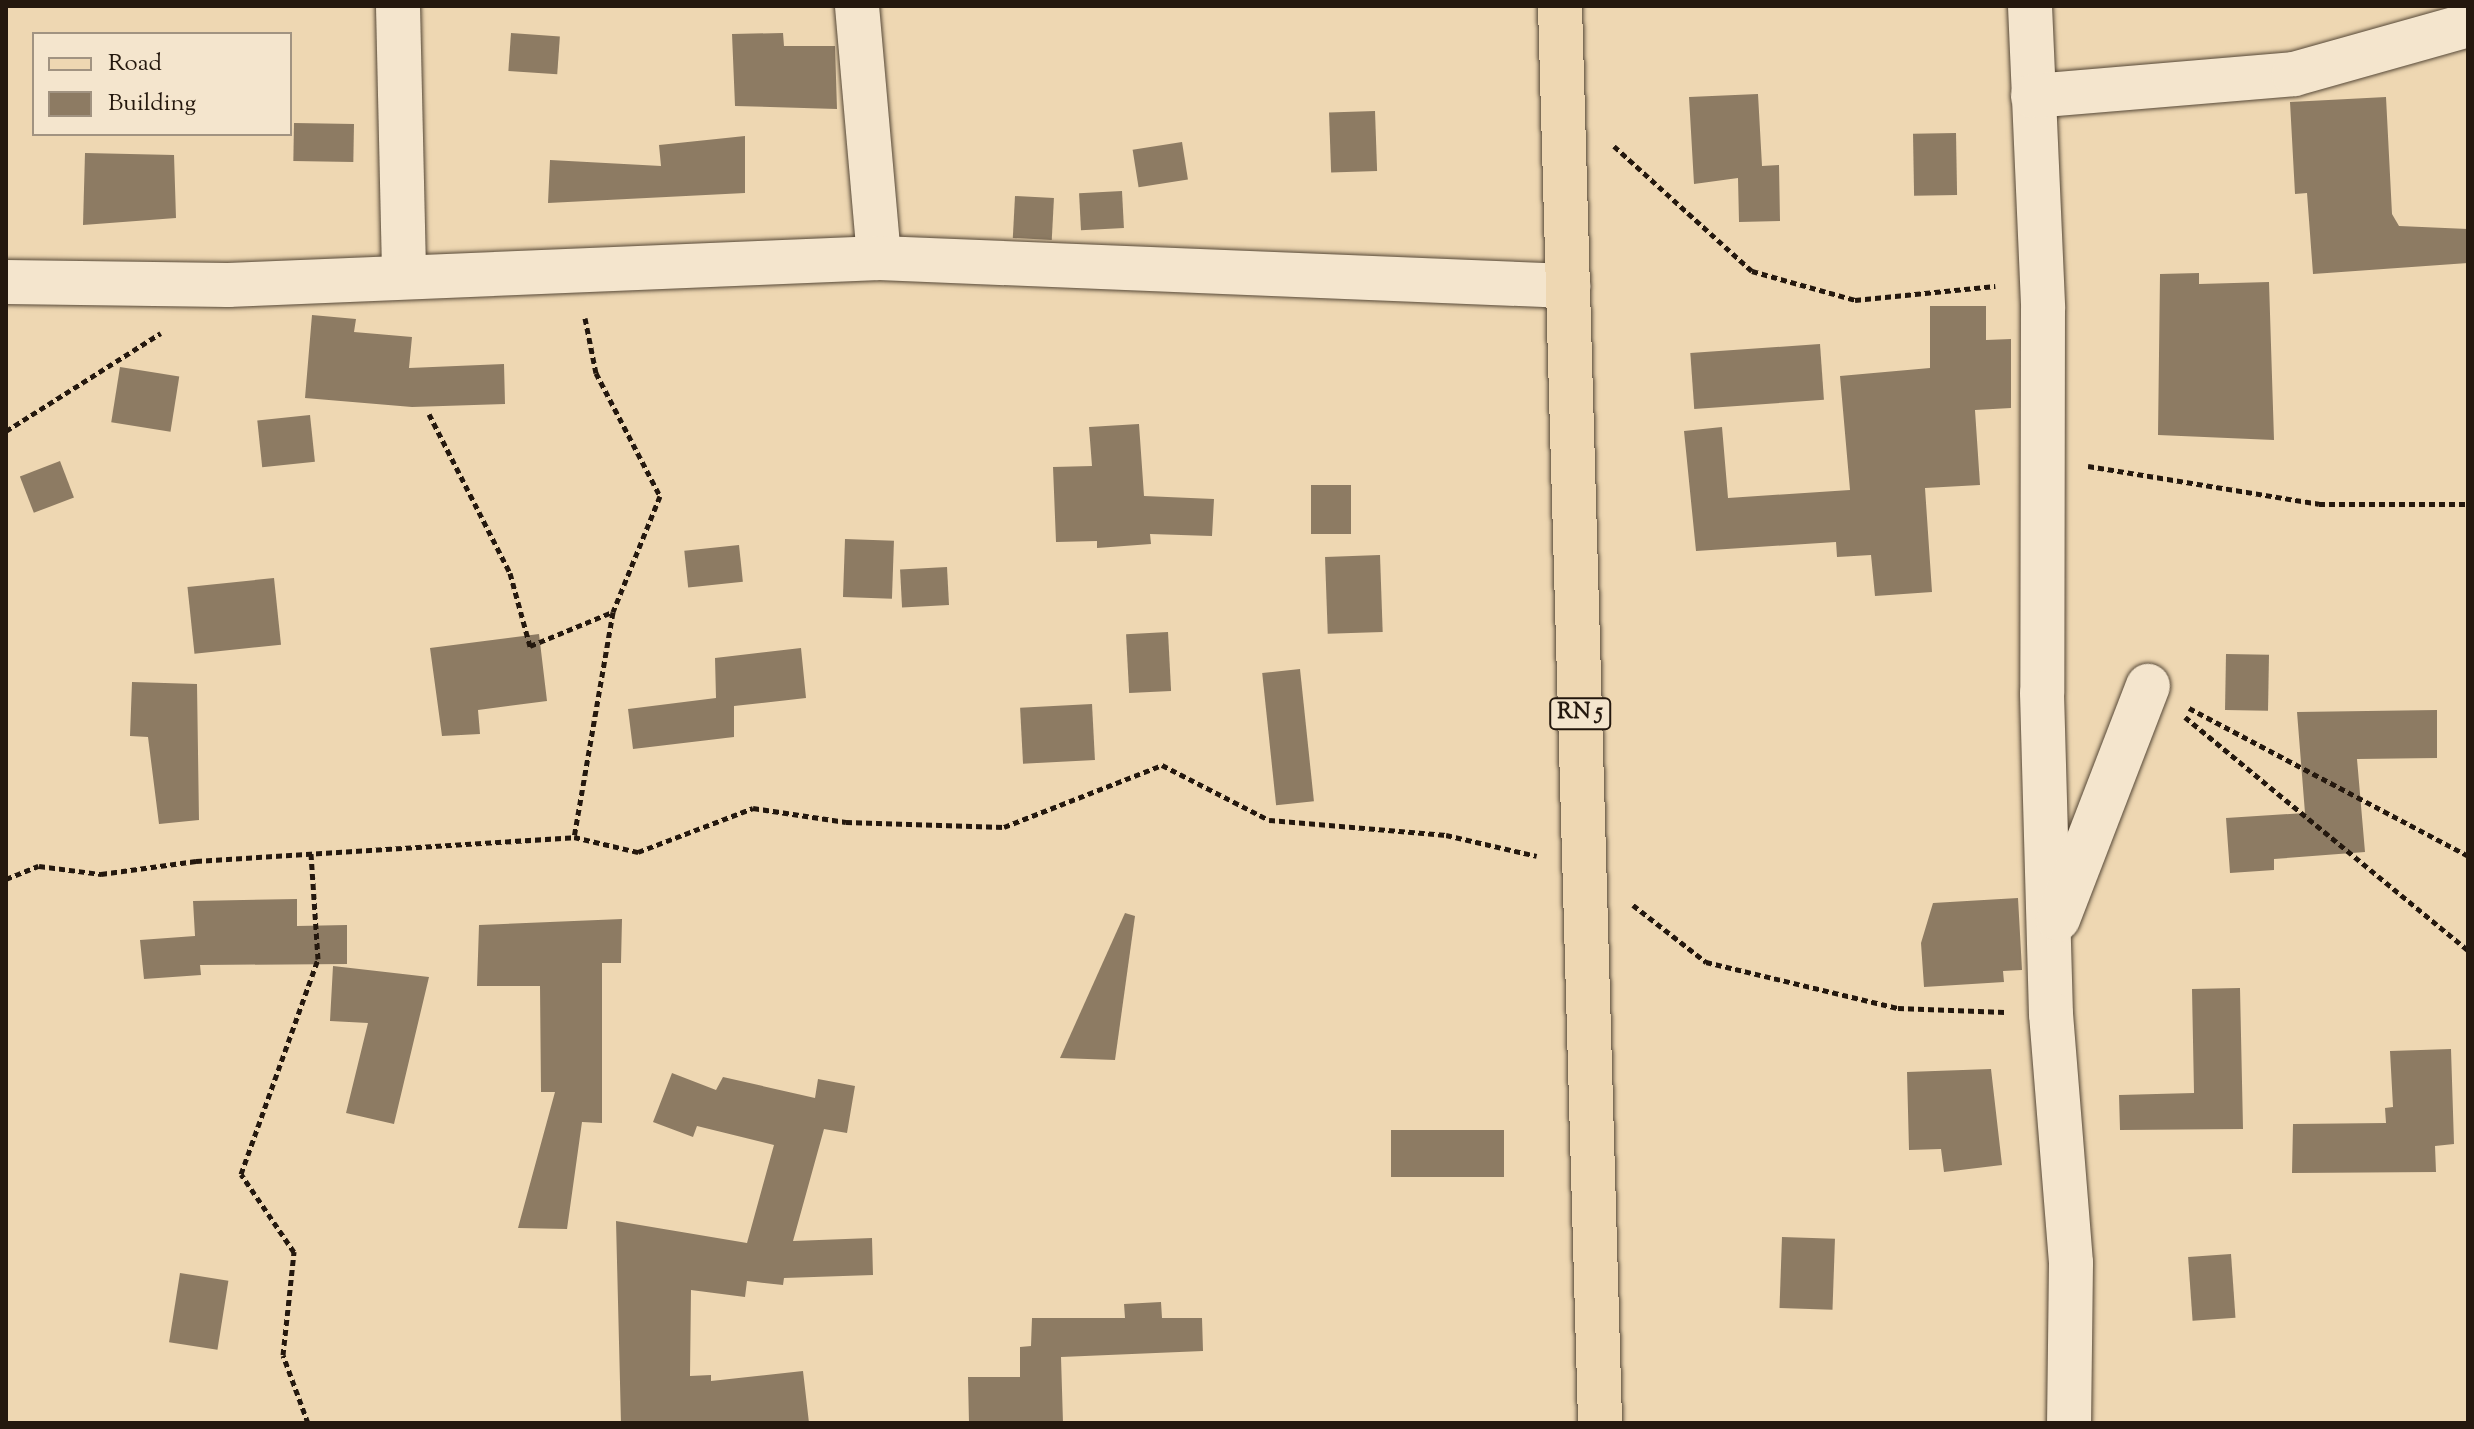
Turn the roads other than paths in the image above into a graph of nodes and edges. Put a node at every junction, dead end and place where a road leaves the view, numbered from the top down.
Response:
1 (398, 6) edge
2 (857, 6) edge
3 (1560, 6) edge
4 (2030, 6) edge
5 (2468, 25) edge
6 (2033, 96) junction
7 (879, 258) junction
8 (404, 277) junction
9 (6, 282) edge
10 (1568, 286) junction
11 (2148, 686) road end
12 (2051, 936) junction
13 (1600, 1423) edge
14 (2069, 1423) edge

1 - 8 street
2 - 7 street
3 - 10 main road, RN 5
4 - 6 street
5 - 6 street
6 - 12 street
7 - 8 street
7 - 10 street
8 - 9 street
10 - 13 main road, RN 5
11 - 12 street
12 - 14 street

